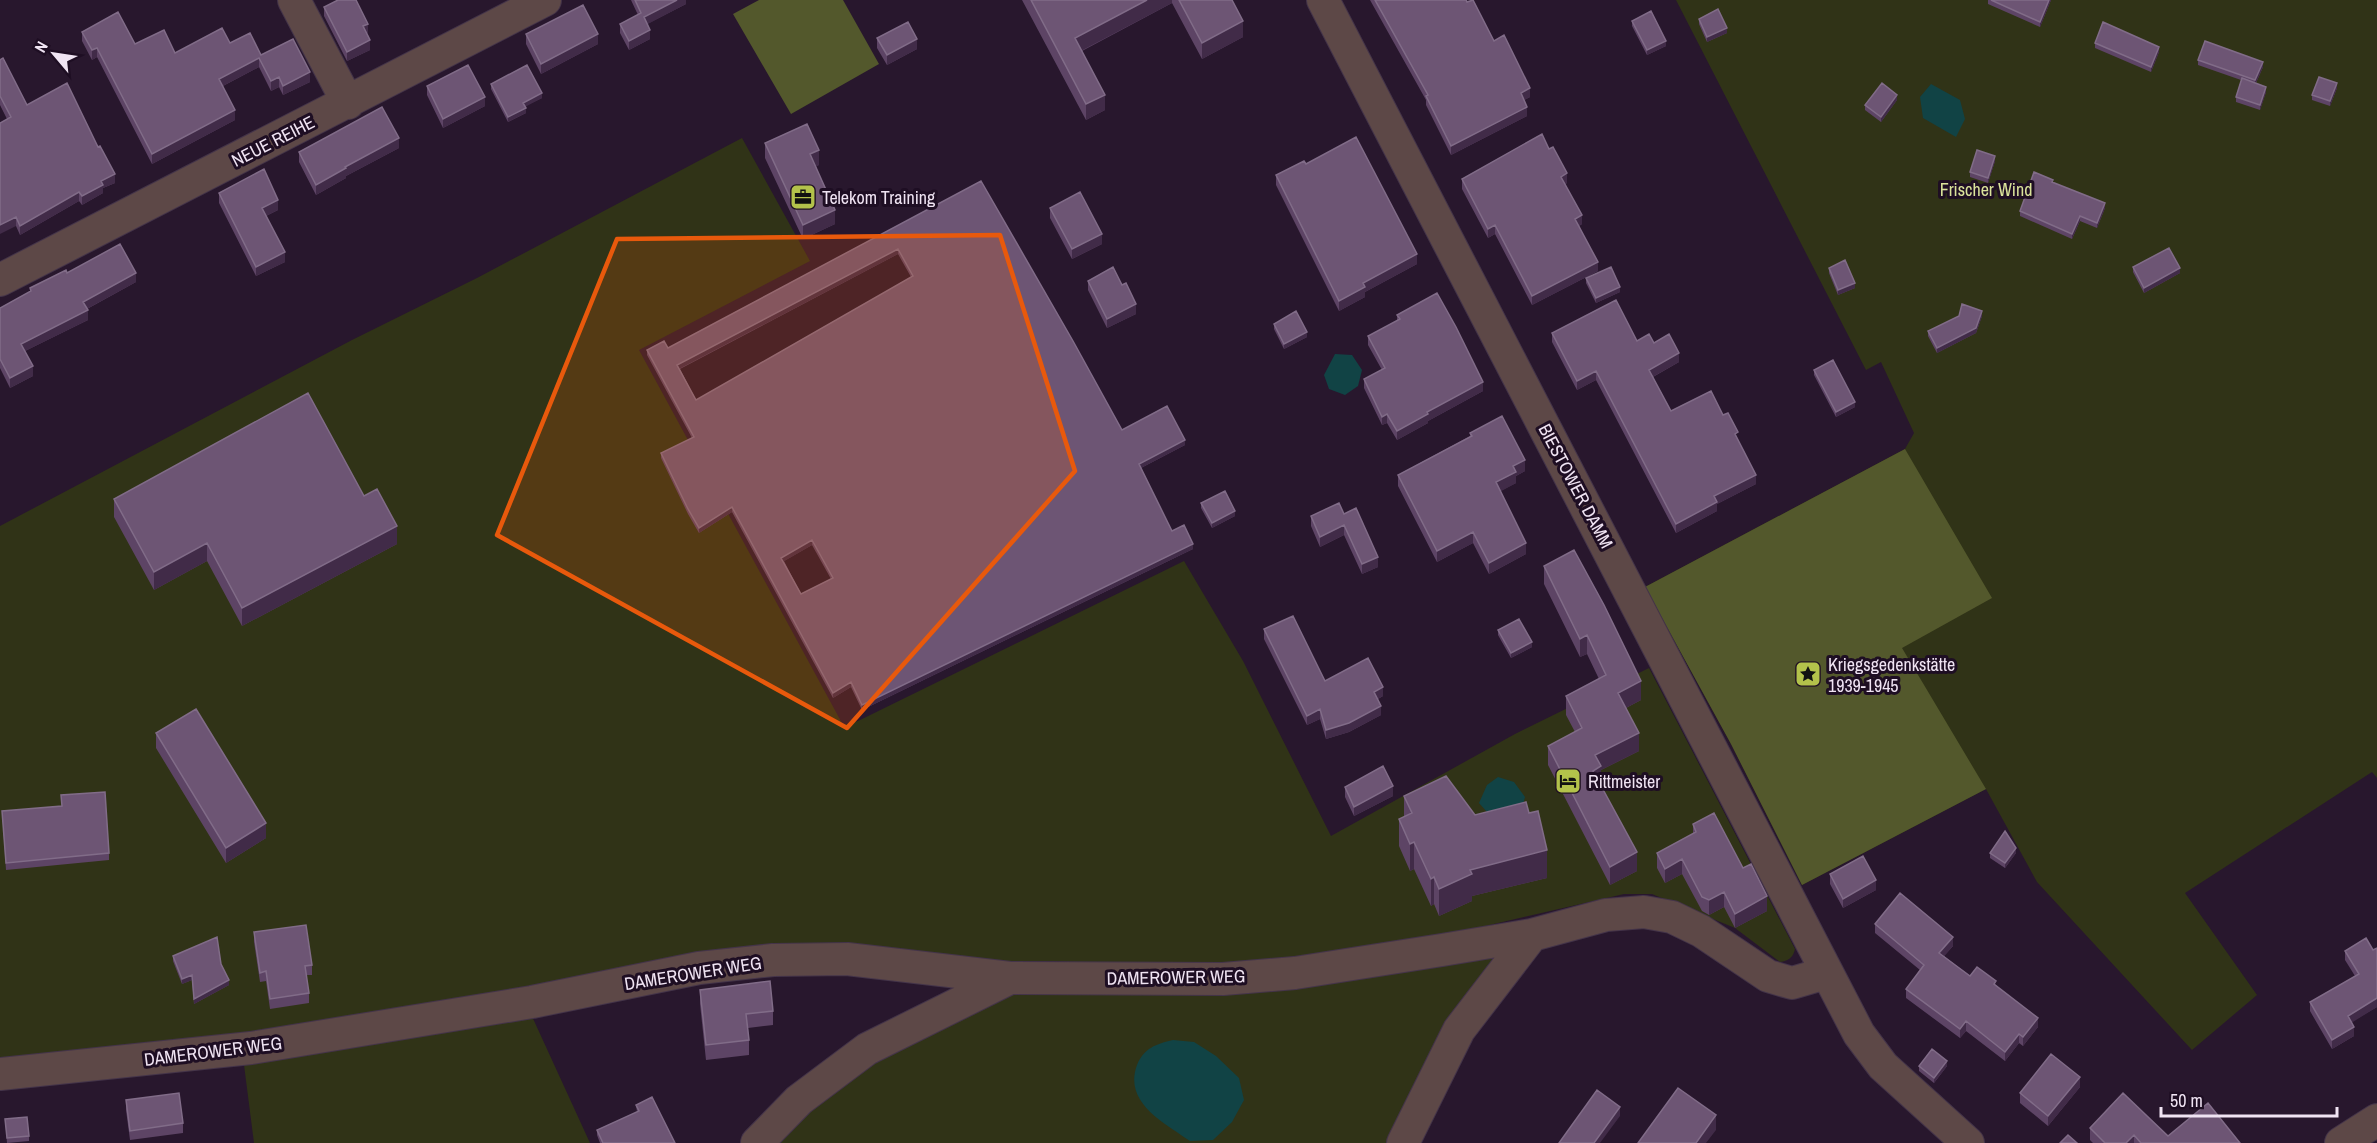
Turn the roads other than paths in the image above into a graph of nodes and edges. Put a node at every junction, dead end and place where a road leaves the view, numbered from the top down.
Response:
1 (294, 0) edge
2 (545, 0) edge
3 (1323, 0) edge
4 (348, 103) junction
5 (0, 280) edge
6 (1532, 935) junction
7 (1826, 973) junction
8 (1010, 978) junction
9 (0, 1074) edge
10 (2377, 1120) edge
11 (758, 1143) edge
12 (1403, 1143) edge
13 (1967, 1143) edge
14 (2341, 1143) edge

1 - 4 street
2 - 4 street, NEUE REIHE
3 - 7 street, BIESTOWER DAMM
4 - 5 street, NEUE REIHE
6 - 7 street, DAMEROWER WEG
6 - 8 street, DAMEROWER WEG
6 - 12 street
7 - 13 street, BIESTOWER DAMM
8 - 9 street, DAMEROWER WEG
8 - 11 street
10 - 14 street

